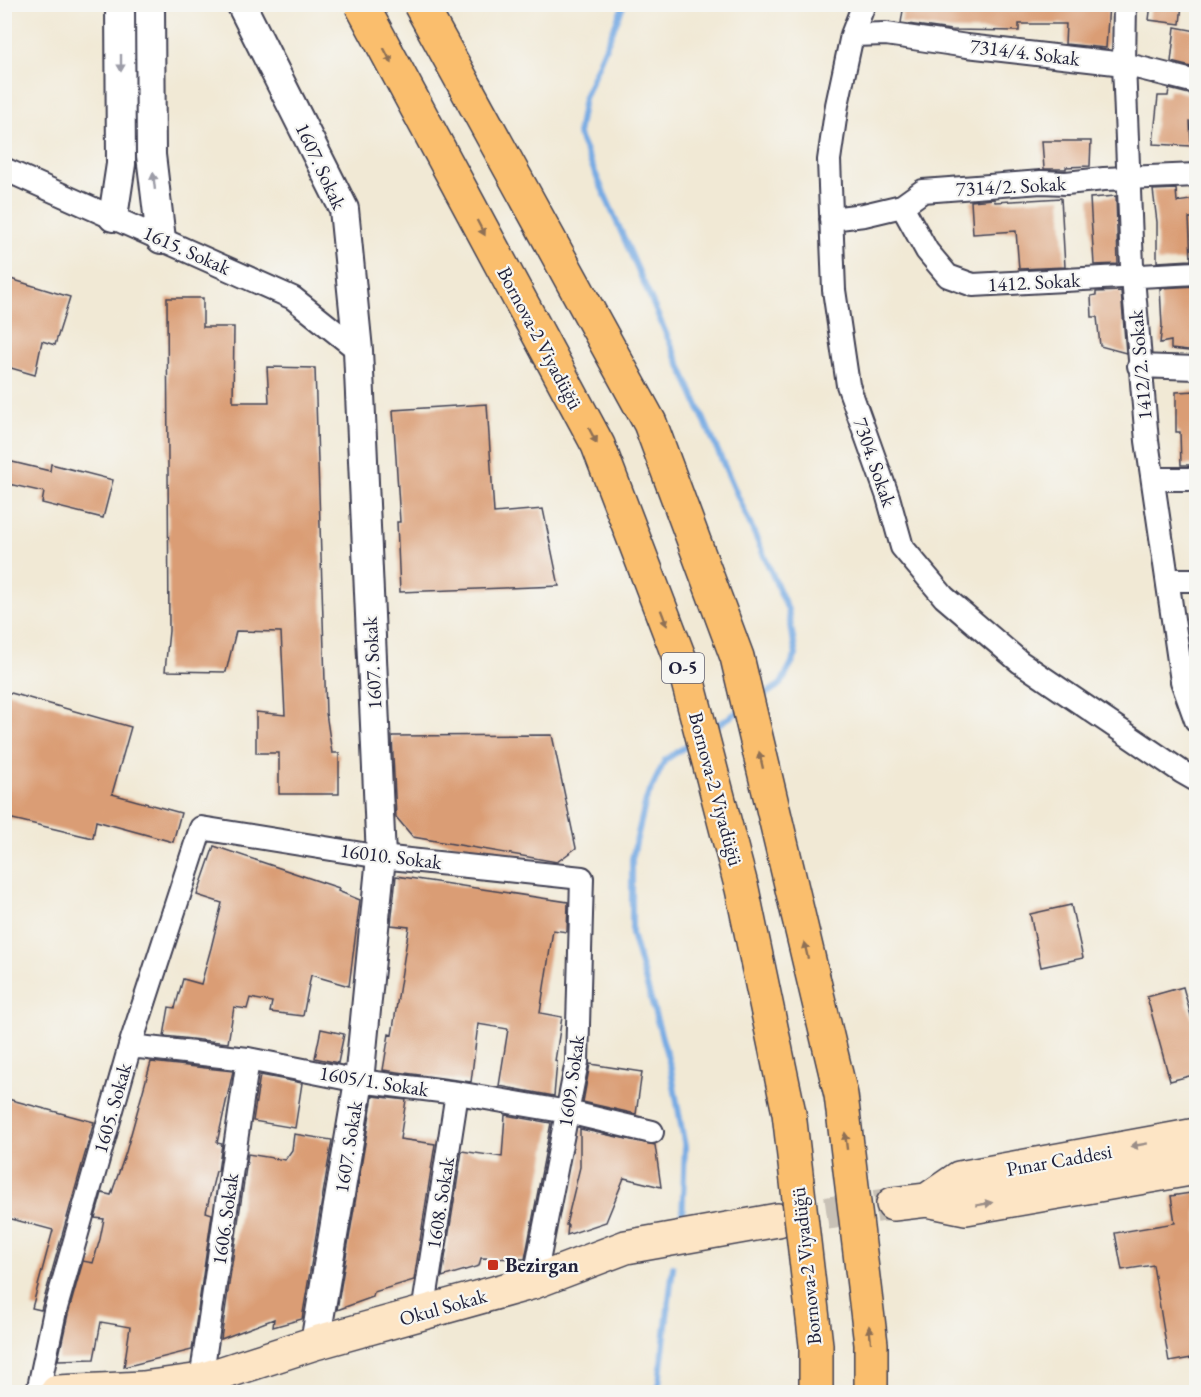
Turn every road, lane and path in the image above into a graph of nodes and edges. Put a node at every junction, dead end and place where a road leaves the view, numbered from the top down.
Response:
1 (120, 4) edge
2 (150, 4) edge
3 (241, 4) edge
4 (361, 4) edge
5 (420, 4) edge
6 (864, 4) edge
7 (1125, 4) edge
8 (852, 35) junction
9 (1124, 64) junction
10 (1197, 82) edge
11 (4, 169) edge
12 (1197, 176) edge
13 (1128, 177) junction
14 (902, 206) junction
15 (113, 217) junction
16 (831, 219) junction
17 (161, 239) junction
18 (1197, 273) edge
19 (1133, 277) junction
20 (358, 350) junction
21 (1139, 366) junction
22 (1197, 368) edge
23 (1153, 479) junction
24 (1197, 479) edge
25 (1168, 580) junction
26 (1197, 580) edge
27 (1189, 681) edge
28 (1197, 720) edge
29 (1197, 780) edge
30 (201, 828) joint
31 (381, 857) junction
32 (582, 878) joint
33 (130, 1046) junction
34 (248, 1059) junction
35 (359, 1081) junction
36 (457, 1093) junction
37 (568, 1112) junction
38 (651, 1132) dead end
39 (1197, 1135) edge
40 (1197, 1168) edge
41 (927, 1200) junction
42 (893, 1204) tunnel mouth
43 (778, 1220) tunnel mouth
44 (534, 1282) junction
45 (423, 1313) junction
46 (315, 1343) junction
47 (201, 1380) junction
48 (139, 1390) edge
49 (56, 1392) edge
50 (816, 1392) edge
51 (871, 1392) edge

1 -> 15 street
17 -> 2 street
3 - 20 street, 1607. Sokak
4 -> 50 highway, Bornova-2 Viyadüğü / O-5, bridge
51 -> 5 highway, bridge
6 - 8 street, 7304. Sokak
7 - 9 street, 1412/2. Sokak
8 - 9 street, 7314/4. Sokak
8 - 16 street, 7304. Sokak
9 - 10 street, 7314/4. Sokak
9 - 13 street, 1412/2. Sokak
11 - 15 street, 1615. Sokak
12 - 13 street, 7314/2. Sokak
13 - 14 street, 7314/2. Sokak
13 - 19 street, 1412/2. Sokak
14 - 16 street, 7314/2. Sokak
14 - 19 street, 1412. Sokak
15 - 17 street, 1615. Sokak
16 - 29 street, 7304. Sokak
17 - 20 street, 1615. Sokak
18 - 19 street, 1412. Sokak
19 - 21 street, 1412/2. Sokak
20 - 31 street, 1607. Sokak
21 - 22 street
21 - 23 street, 1412/2. Sokak
23 - 24 street
23 - 25 street, 1412/2. Sokak
25 - 26 street
25 - 27 street, 1412/2. Sokak
27 - 28 street, 1412/2. Sokak
30 - 31 street, 16010. Sokak
30 - 33 street, 1605. Sokak
31 - 32 street, 16010. Sokak
31 - 35 street, 1607. Sokak
32 - 37 street, 1609. Sokak
33 - 34 street, 1605/1. Sokak
33 - 49 street, 1605. Sokak
34 - 35 street, 1605/1. Sokak
34 - 47 street, 1606. Sokak
35 - 36 street, 1605/1. Sokak
35 - 46 street, 1607. Sokak
36 - 37 street, 1605/1. Sokak
36 - 45 street, 1608. Sokak
37 - 38 street, 1605/1. Sokak
37 - 44 street, 1609. Sokak
39 -> 41 main road, Pınar Caddesi
41 -> 40 main road, Pınar Caddesi
41 - 42 main road, Pınar Caddesi
43 - 44 main road, Okul Sokak
44 - 45 main road, Okul Sokak
45 - 46 main road, Okul Sokak
46 - 47 main road, Okul Sokak
47 - 48 main road, Okul Sokak
48 - 49 main road, Okul Sokak

